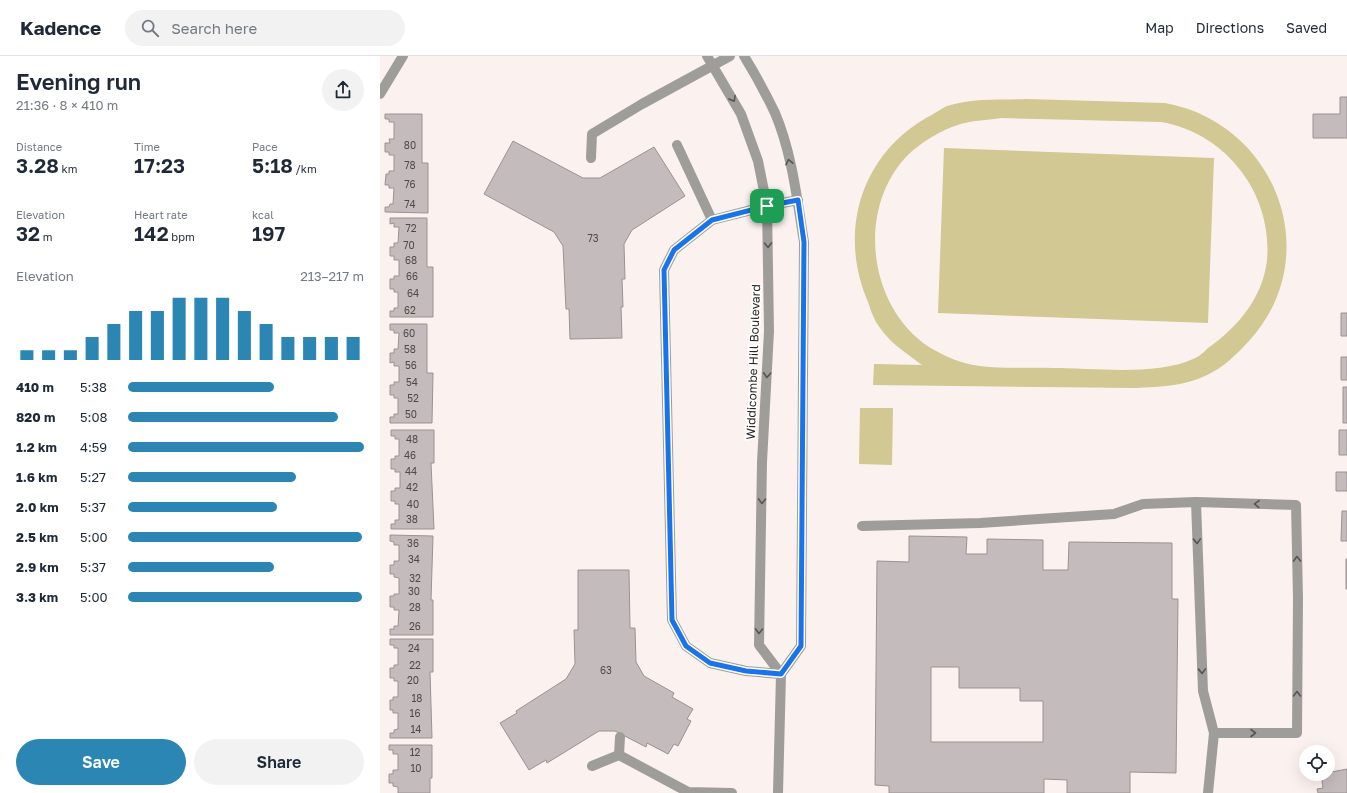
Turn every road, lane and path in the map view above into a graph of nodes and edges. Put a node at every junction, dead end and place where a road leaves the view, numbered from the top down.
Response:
1 (403, 56) edge
2 (707, 56) edge
3 (730, 56) edge
4 (744, 56) edge
5 (714, 65) junction
6 (380, 94) edge
7 (677, 145) dead end
8 (591, 158) dead end
9 (798, 200) junction
10 (767, 206) junction
11 (712, 220) junction
12 (1196, 502) junction
13 (862, 526) dead end
14 (781, 674) junction
15 (1214, 733) junction
16 (620, 737) dead end
17 (619, 755) junction
18 (592, 766) dead end
19 (732, 793) edge
20 (778, 793) edge
21 (1208, 793) edge

1 - 6 street
2 - 5 street, Widdicombe Hill Boulevard
3 - 5 street
9 -> 4 street
5 - 8 street
5 -> 10 street, Widdicombe Hill Boulevard
7 - 11 street
9 - 10 street
9 - 14 street
10 - 11 street
10 -> 14 street, Widdicombe Hill Boulevard
11 - 14 street
12 - 13 street
12 -> 15 street
15 -> 12 street
14 - 20 street
15 - 21 street
16 - 17 street
17 - 18 street
17 - 19 street

